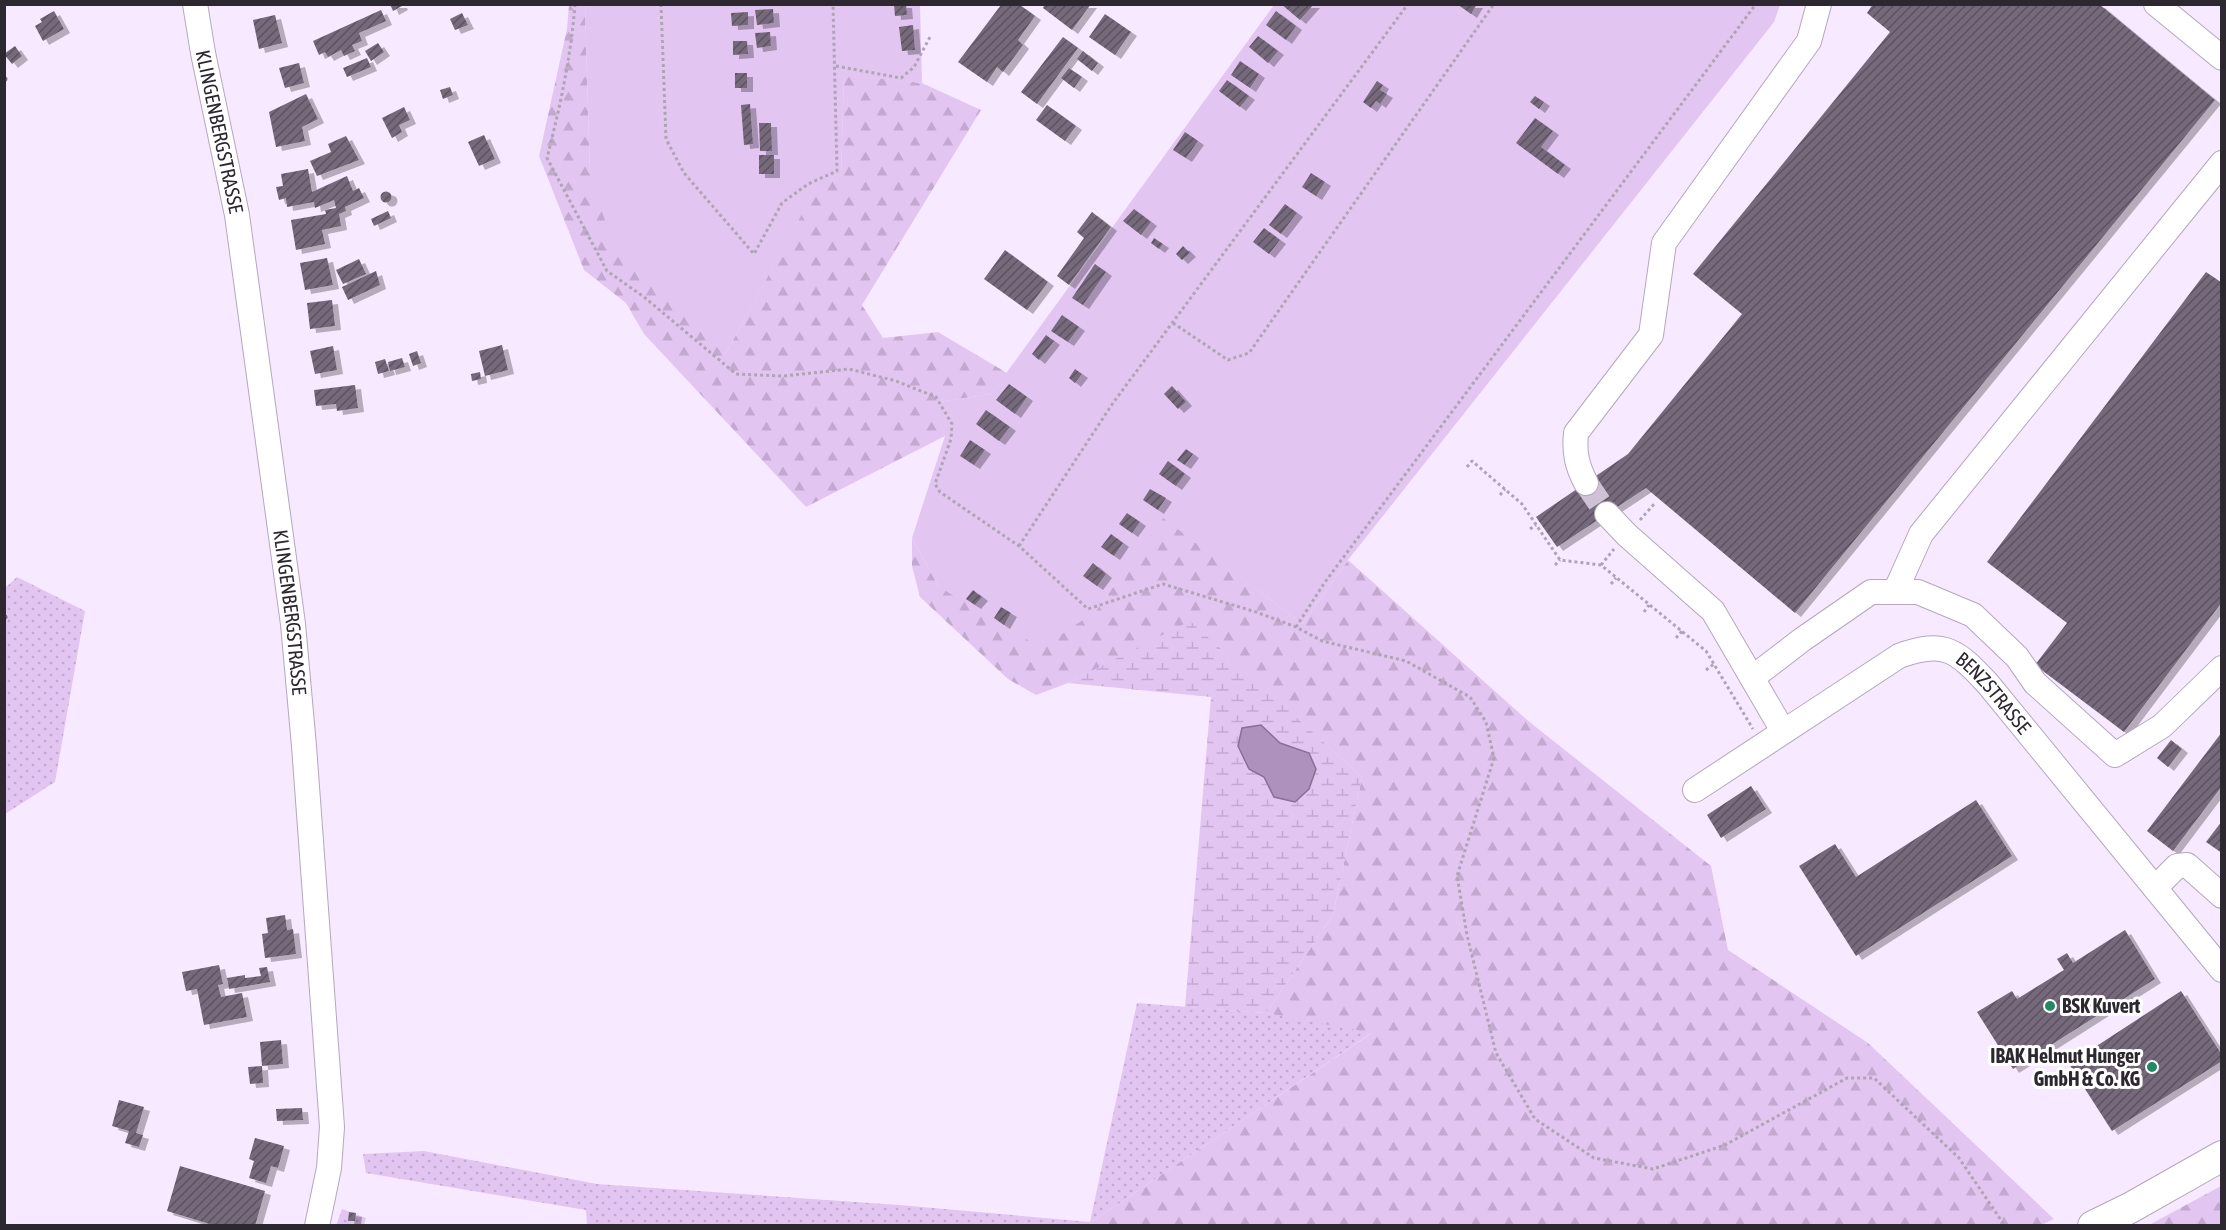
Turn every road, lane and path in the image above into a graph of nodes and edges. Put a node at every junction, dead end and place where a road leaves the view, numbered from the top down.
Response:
1 (195, 4) edge
2 (575, 4) edge
3 (661, 4) edge
4 (833, 4) edge
5 (1408, 4) edge
6 (1494, 4) edge
7 (1756, 4) edge
8 (1819, 4) edge
9 (2156, 4) edge
10 (930, 37) dead end
11 (2222, 58) edge
12 (836, 66) junction
13 (2220, 168) edge
14 (1173, 323) junction
15 (1467, 467) dead end
16 (1586, 483) tunnel mouth
17 (1505, 489) junction
18 (1500, 495) dead end
19 (1654, 502) dead end
20 (1607, 514) tunnel mouth
21 (1641, 519) dead end
22 (1536, 525) junction
23 (1530, 529) dead end
24 (1019, 546) junction
25 (1560, 560) junction
26 (1555, 566) dead end
27 (1616, 578) junction
28 (1611, 584) dead end
29 (1895, 592) junction
30 (1649, 605) junction
31 (1644, 612) dead end
32 (1296, 627) junction
33 (1682, 632) junction
34 (1676, 638) dead end
35 (2017, 657) junction
36 (1714, 664) junction
37 (2222, 668) edge
38 (1706, 670) dead end
39 (1752, 678) junction
40 (1988, 684) junction
41 (1783, 731) junction
42 (1763, 745) junction
43 (1695, 790) dead end
44 (2155, 888) junction
45 (2222, 896) edge
46 (2222, 970) edge
47 (2222, 1156) edge
48 (316, 1226) edge
49 (2005, 1226) edge
50 (2093, 1226) edge

1 - 48 street, KLINGENBERGSTRASSE
2 - 24 path
3 - 12 path
4 - 12 path
5 - 14 path
6 - 14 path
7 - 32 path
8 - 16 street
9 - 11 street
10 - 12 path
13 - 29 street
14 - 24 path
15 - 17 path
17 - 18 path
17 - 22 path
19 - 21 path
20 - 39 street
22 - 23 path
22 - 25 path
24 - 32 path
25 - 26 path
25 - 27 path
27 - 28 path
27 - 30 path
29 - 35 street
29 - 39 street
30 - 31 path
30 - 33 path
32 - 49 path
33 - 34 path
33 - 36 path
35 - 37 street
35 - 40 street
36 - 38 path
36 - 42 path
39 - 41 street
40 - 41 street, BENZSTRASSE
40 - 44 street, BENZSTRASSE
41 - 42 street, BENZSTRASSE
42 - 43 street, BENZSTRASSE
44 - 45 street
44 - 46 street, BENZSTRASSE
47 - 50 main road

